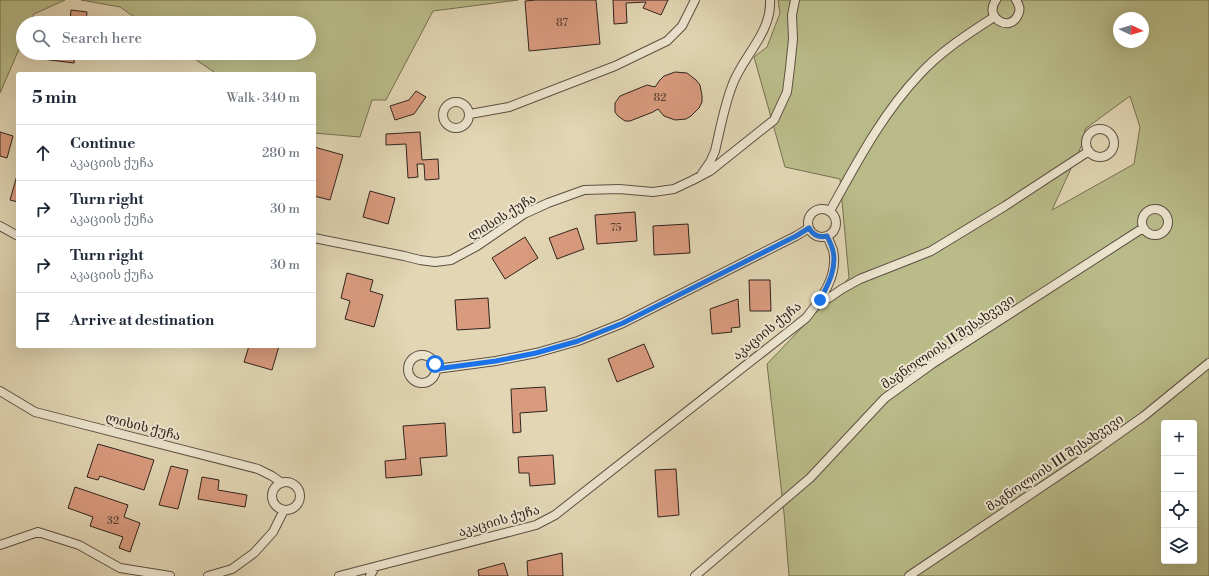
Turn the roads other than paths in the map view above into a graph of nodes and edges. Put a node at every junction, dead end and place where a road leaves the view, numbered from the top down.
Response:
1 (695, 0) edge
2 (770, 0) edge
3 (794, 0) edge
4 (996, 0) edge
5 (1016, 0) edge
6 (994, 17) junction
7 (470, 114) dead end
8 (1089, 151) dead end
9 (700, 176) junction
10 (830, 211) junction
11 (0, 226) edge
12 (809, 228) junction
13 (1143, 228) dead end
14 (16, 235) edge
15 (827, 236) junction
16 (316, 238) edge
17 (820, 300) junction
18 (1209, 363) edge
19 (436, 369) dead end
20 (0, 390) edge
21 (282, 484) junction
22 (284, 510) junction
23 (0, 545) edge
24 (375, 567) junction
25 (170, 576) edge
26 (208, 576) edge
27 (339, 576) edge
28 (370, 576) edge
29 (695, 576) edge
30 (909, 576) edge

1 - 7 street
2 - 9 street, ლისის ქუჩა
3 - 9 street, ლისის ქუჩა
4 - 6 street
5 - 6 street
6 - 10 street
8 - 17 street
9 - 16 street, ლისის ქუჩა
10 - 12 street
10 - 15 street
11 - 14 street
12 - 15 street
12 - 19 street
13 - 29 street, მაგნოლიის II შესახვევი
15 - 17 street, აკაციის ქუჩა
17 - 24 street, აკაციის ქუჩა
18 - 30 street, მაგნოლიის III შესახვევი
20 - 21 street, ლისის ქუჩა
21 - 22 street
21 - 22 street
22 - 26 street
23 - 25 street
24 - 27 street, აკაციის ქუჩა
24 - 28 street

